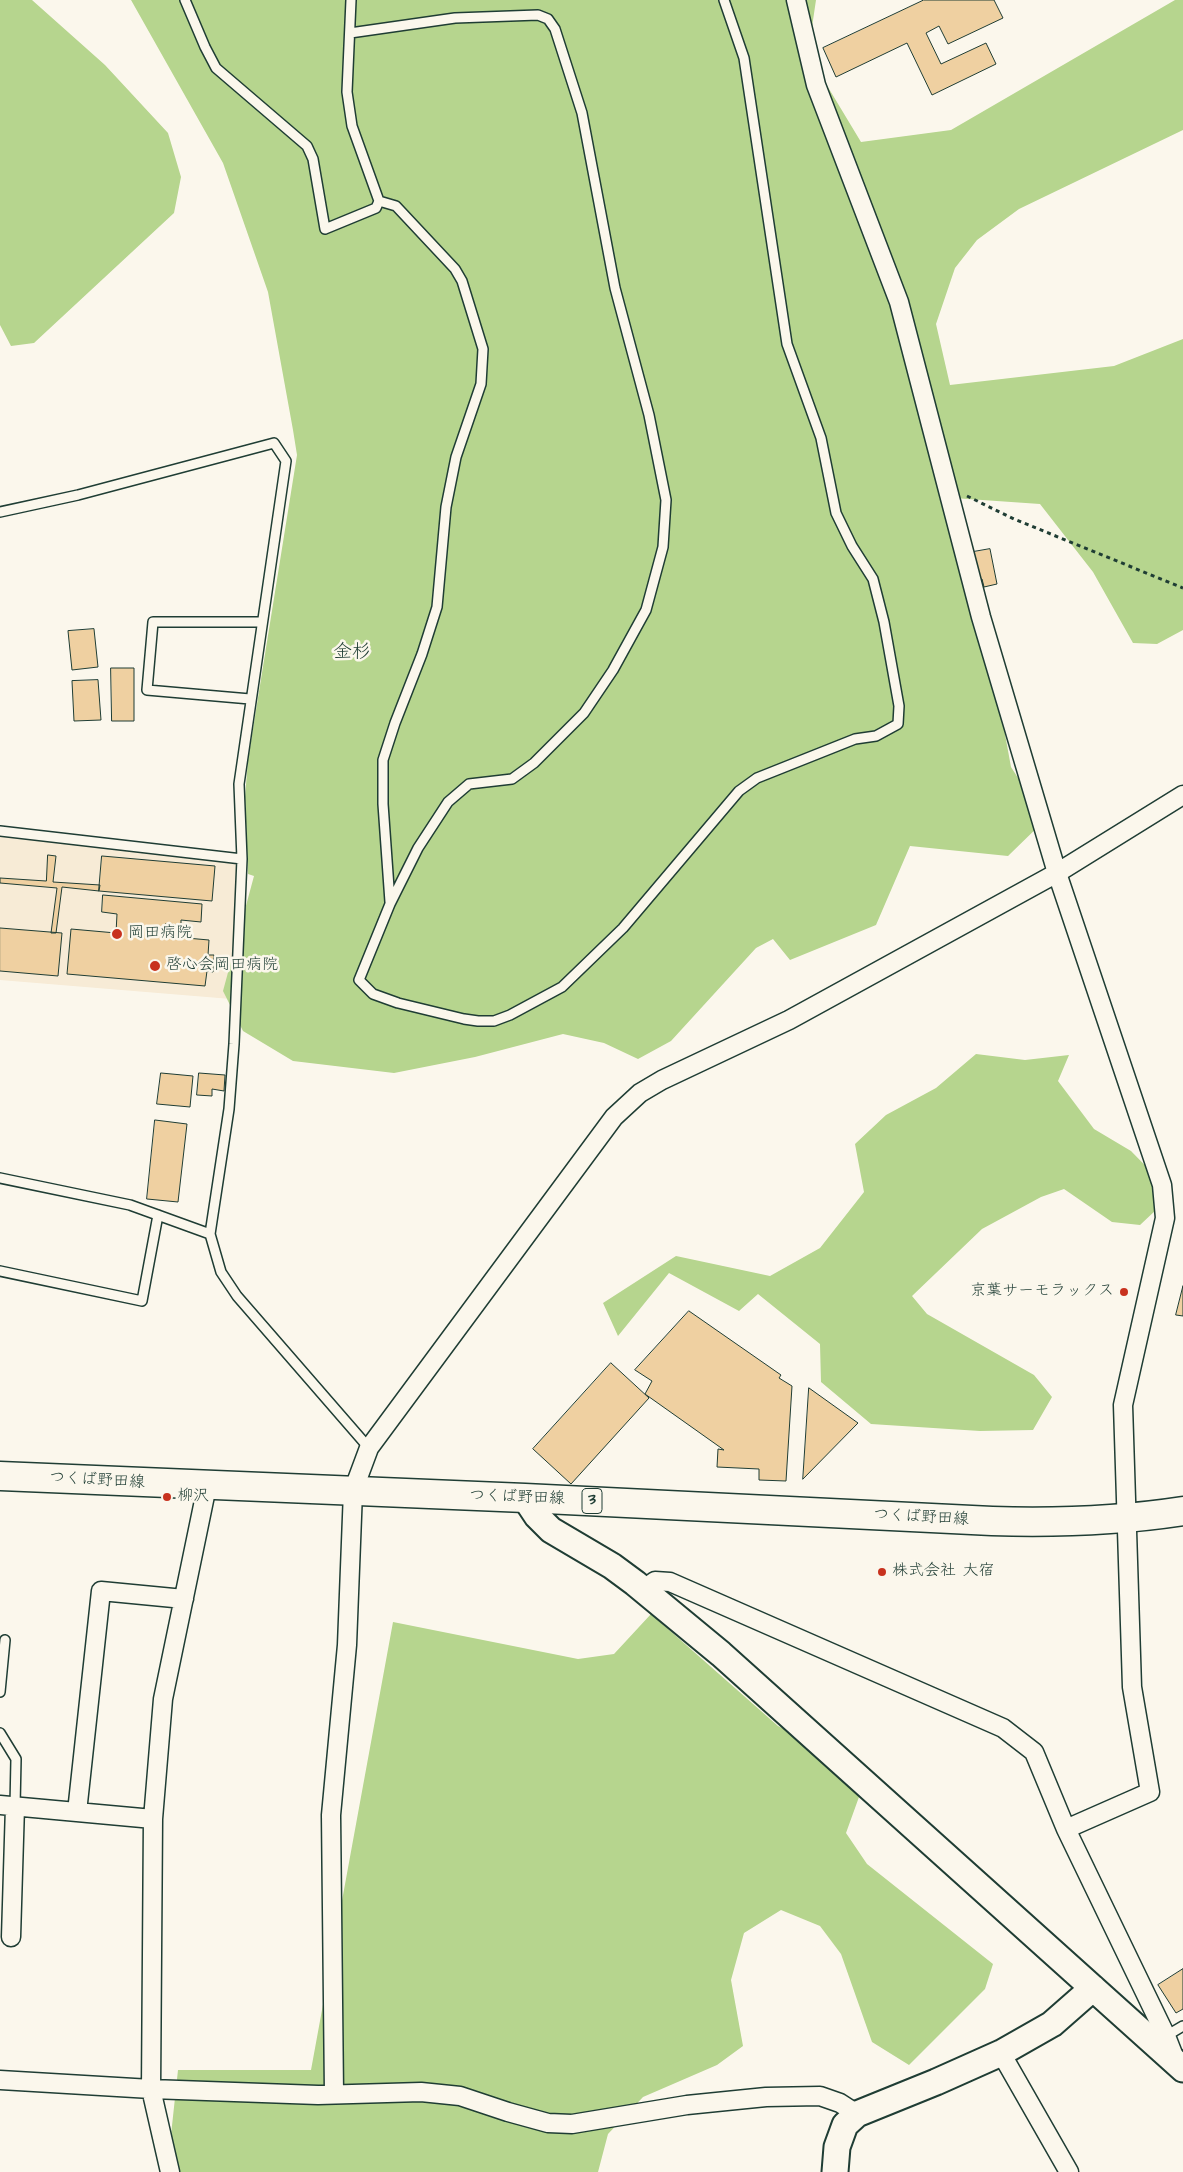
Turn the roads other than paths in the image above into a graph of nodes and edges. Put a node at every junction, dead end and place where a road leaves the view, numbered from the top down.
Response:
1 (186, 0) edge
2 (351, 0) edge
3 (724, 0) edge
4 (796, 0) edge
5 (350, 33) junction
6 (379, 201) junction
7 (0, 512) edge
8 (262, 622) junction
9 (250, 699) junction
10 (1183, 795) edge
11 (0, 831) edge
12 (242, 859) junction
13 (1057, 873) junction
14 (390, 904) junction
15 (0, 1178) edge
16 (158, 1215) junction
17 (210, 1234) junction
18 (0, 1271) edge
19 (368, 1448) junction
20 (0, 1476) edge
21 (207, 1486) junction
22 (353, 1491) junction
23 (525, 1498) junction
24 (1183, 1511) edge
25 (1128, 1519) junction
26 (644, 1589) junction
27 (184, 1599) junction
28 (5, 1640) dead end
29 (0, 1692) edge
30 (0, 1734) edge
31 (8, 1806) edge
32 (77, 1812) junction
33 (152, 1819) junction
34 (1066, 1829) junction
35 (11, 1937) dead end
36 (1093, 1988) junction
37 (1183, 2026) edge
38 (1166, 2036) junction
39 (1001, 2053) junction
40 (1180, 2066) edge
41 (0, 2080) edge
42 (151, 2089) junction
43 (334, 2094) junction
44 (857, 2114) junction
45 (170, 2172) edge
46 (836, 2172) edge
47 (1069, 2172) edge

1 - 6 lane
2 - 5 lane
3 - 14 lane
4 - 13 street
5 - 6 lane
5 - 14 lane
6 - 14 lane
7 - 8 lane
8 - 9 lane
8 - 9 lane
9 - 12 lane
10 - 13 street
11 - 12 lane
12 - 17 lane
13 - 19 street
13 - 25 street
15 - 16 lane
16 - 17 lane
16 - 18 lane
17 - 19 lane
19 - 22 street
20 - 21 main road, つくば野田線 / 3
21 - 22 main road, つくば野田線 / 3
21 - 27 street
22 - 23 main road, つくば野田線 / 3
22 - 43 street
23 - 25 main road, つくば野田線 / 3
23 - 26 street
24 - 25 main road, つくば野田線 / 3
25 - 34 street
26 - 34 street
26 - 36 street
27 - 32 street
27 - 33 street
28 - 29 lane
30 - 31 lane
31 - 32 street
31 - 35 street
32 - 33 street
33 - 42 street
34 - 38 street
36 - 39 street
36 - 40 street
37 - 38 lane
38 - 40 street
39 - 44 street
39 - 47 street
41 - 42 street
42 - 43 street
42 - 45 street
43 - 44 street
44 - 46 street

